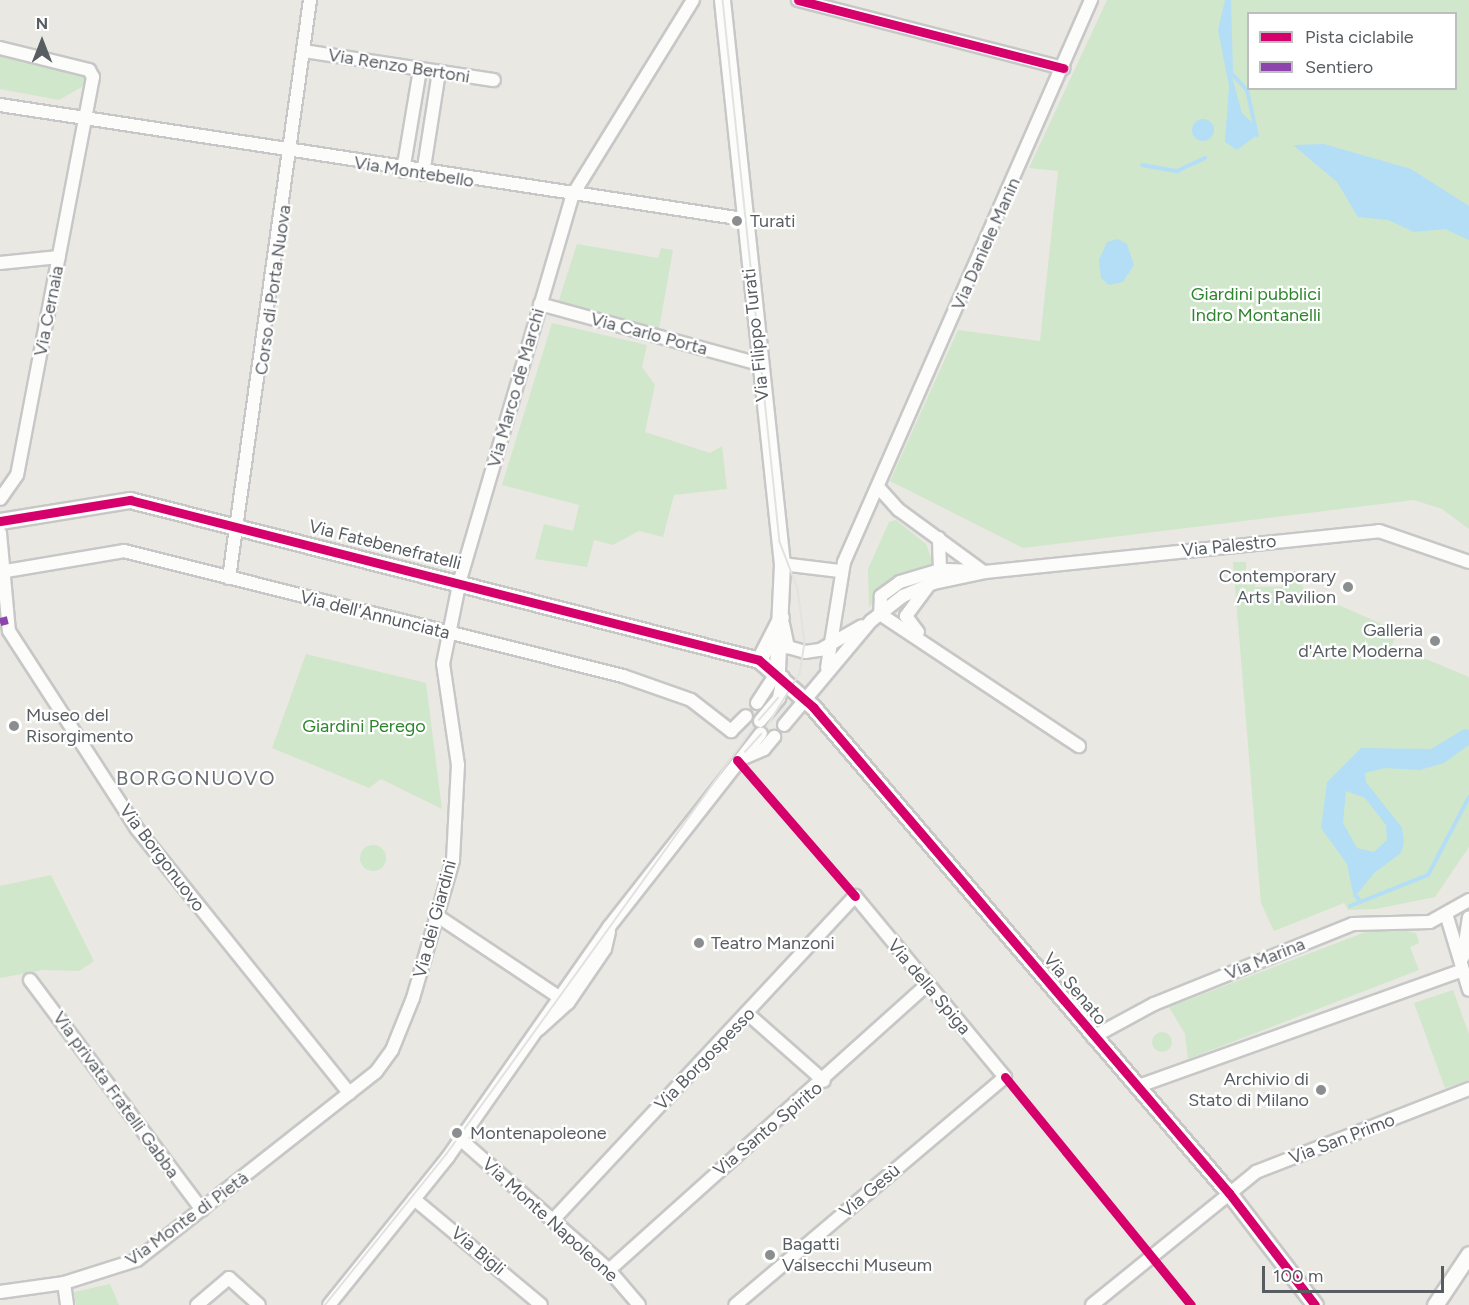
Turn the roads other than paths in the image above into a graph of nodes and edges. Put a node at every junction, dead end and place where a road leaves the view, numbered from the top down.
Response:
1 (310, 0) edge
2 (714, 0) edge
3 (722, 0) edge
4 (798, 0) edge
5 (1091, 0) edge
6 (689, 6) edge
7 (720, 17) junction
8 (0, 48) edge
9 (304, 51) junction
10 (1063, 68) junction
11 (420, 69) junction
12 (439, 72) junction
13 (494, 80) dead end
14 (0, 105) edge
15 (85, 118) junction
16 (292, 154) junction
17 (403, 171) junction
18 (423, 174) junction
19 (572, 196) junction
20 (743, 219) junction
21 (59, 257) junction
22 (0, 263) edge
23 (540, 304) junction
24 (759, 364) junction
25 (878, 487) junction
26 (0, 499) edge
27 (0, 521) edge
28 (240, 527) junction
29 (0, 533) edge
30 (939, 538) junction
31 (1469, 562) edge
32 (782, 564) junction
33 (940, 570) junction
34 (6, 572) junction
35 (840, 572) junction
36 (985, 572) junction
37 (229, 578) junction
38 (460, 580) junction
39 (929, 585) junction
40 (781, 617) junction
41 (875, 617) junction
42 (906, 628) junction
43 (446, 634) junction
44 (832, 643) junction
45 (759, 660) junction
46 (826, 671) junction
47 (778, 675) junction
48 (802, 702) junction
49 (770, 729) junction
50 (1081, 743) dead end
51 (737, 760) junction
52 (855, 896) joint
53 (1469, 900) edge
54 (439, 917) junction
55 (1447, 917) junction
56 (1469, 917) edge
57 (609, 927) junction
58 (1463, 970) junction
59 (30, 980) dead end
60 (926, 986) junction
61 (1469, 990) edge
62 (559, 997) junction
63 (748, 1014) junction
64 (535, 1031) junction
65 (1093, 1036) junction
66 (1005, 1077) joint
67 (824, 1081) junction
68 (1136, 1087) junction
69 (1469, 1089) edge
70 (349, 1093) junction
71 (459, 1138) junction
72 (1226, 1196) junction
73 (414, 1199) junction
74 (202, 1210) junction
75 (553, 1220) junction
76 (1469, 1254) edge
77 (609, 1270) junction
78 (64, 1283) junction
79 (0, 1292) edge
80 (67, 1305) edge
81 (197, 1305) edge
82 (259, 1305) edge
83 (329, 1305) edge
84 (541, 1305) edge
85 (639, 1305) edge
86 (735, 1305) edge
87 (1092, 1305) edge
88 (1315, 1305) edge
89 (1435, 1305) edge

1 - 9 street, Corso di Porta Nuova
2 - 7 street, Via Filippo Turati
3 - 7 street
4 - 10 street
5 - 10 street, Via Daniele Manin
6 - 19 street, Via Marco de Marchi
7 - 20 street, Via Filippo Turati
8 - 15 street, Via Cernaia
9 - 11 street, Via Renzo Bertoni
9 - 16 street, Corso di Porta Nuova
10 - 25 street, Via Daniele Manin
11 - 12 street, Via Renzo Bertoni
11 - 17 street
12 - 13 street, Via Renzo Bertoni
12 - 18 street
14 - 15 street, Via Montebello
15 - 16 street, Via Montebello
15 - 21 street, Via Cernaia
16 - 17 street, Via Montebello
16 - 28 street, Corso di Porta Nuova
17 - 18 street, Via Montebello
18 - 19 street, Via Montebello
19 - 20 street, Via Montebello
19 - 23 street, Via Marco de Marchi
20 - 24 street, Via Filippo Turati
21 - 22 street
21 - 26 street, Via Cernaia
23 - 24 street, Via Carlo Porta
23 - 38 street, Via Marco de Marchi
24 - 32 street, Via Filippo Turati
25 - 30 street
25 - 35 street, Via Daniele Manin
27 - 28 street, Via Fatebenefratelli
28 - 37 street, Corso di Porta Nuova
28 - 38 street, Via Fatebenefratelli
29 - 34 street, Via Borgonuovo
30 - 33 street
30 - 36 street
31 - 36 street, Via Palestro
32 - 35 street
32 - 40 street, Via Filippo Turati
33 - 36 street
33 - 39 street
33 - 41 street
34 - 37 street, Via dell'Annunciata
34 - 70 street, Via Borgonuovo
35 - 44 street, Via Daniele Manin
36 - 39 street
37 - 43 street, Via dell'Annunciata
38 - 43 street, Via dei Giardini
38 - 45 street, Via Fatebenefratelli
39 - 41 street
39 - 42 street
40 - 44 street
40 - 45 street
40 - 47 street, Via Filippo Turati
41 - 42 street
41 - 44 street
41 - 46 street
42 - 50 street
43 - 47 street, Via dell'Annunciata
43 - 54 street, Via dei Giardini
44 - 46 street, Via Daniele Manin
45 - 47 street, Via Fatebenefratelli
46 - 48 street
47 - 48 street, Via Senato
47 - 49 street
48 - 49 street
48 - 65 street, Via Senato
49 - 51 street
49 - 51 street
51 - 57 street
52 - 60 street, Via della Spiga
52 - 63 street, Via Borgospesso
53 - 55 street
54 - 62 street
54 - 70 street, Via dei Giardini
55 - 58 street
55 - 65 street, Via Marina
56 - 58 street
57 - 62 street
57 - 64 street
58 - 61 street
58 - 68 street
59 - 74 street, Via privata Fratelli Gabba
60 - 66 street, Via della Spiga
60 - 67 street, Via Santo Spirito
62 - 64 street
63 - 67 street
63 - 75 street, Via Borgospesso
64 - 71 street
65 - 68 street, Via Senato
66 - 86 street, Via Gesù
67 - 77 street, Via Santo Spirito
68 - 72 street, Via Senato
69 - 72 street, Via San Primo
70 - 74 street, Via Monte di Pietà
71 - 73 street
71 - 75 street, Via Monte Napoleone
72 - 87 street, Via San Primo
72 - 88 street, Via Senato
73 - 83 street
73 - 84 street, Via Bigli
74 - 78 street, Via Monte di Pietà
75 - 77 street, Via Monte Napoleone
76 - 89 street
77 - 85 street, Via Monte Napoleone
78 - 79 street, Via Monte di Pietà
78 - 80 street
81 - 82 street

